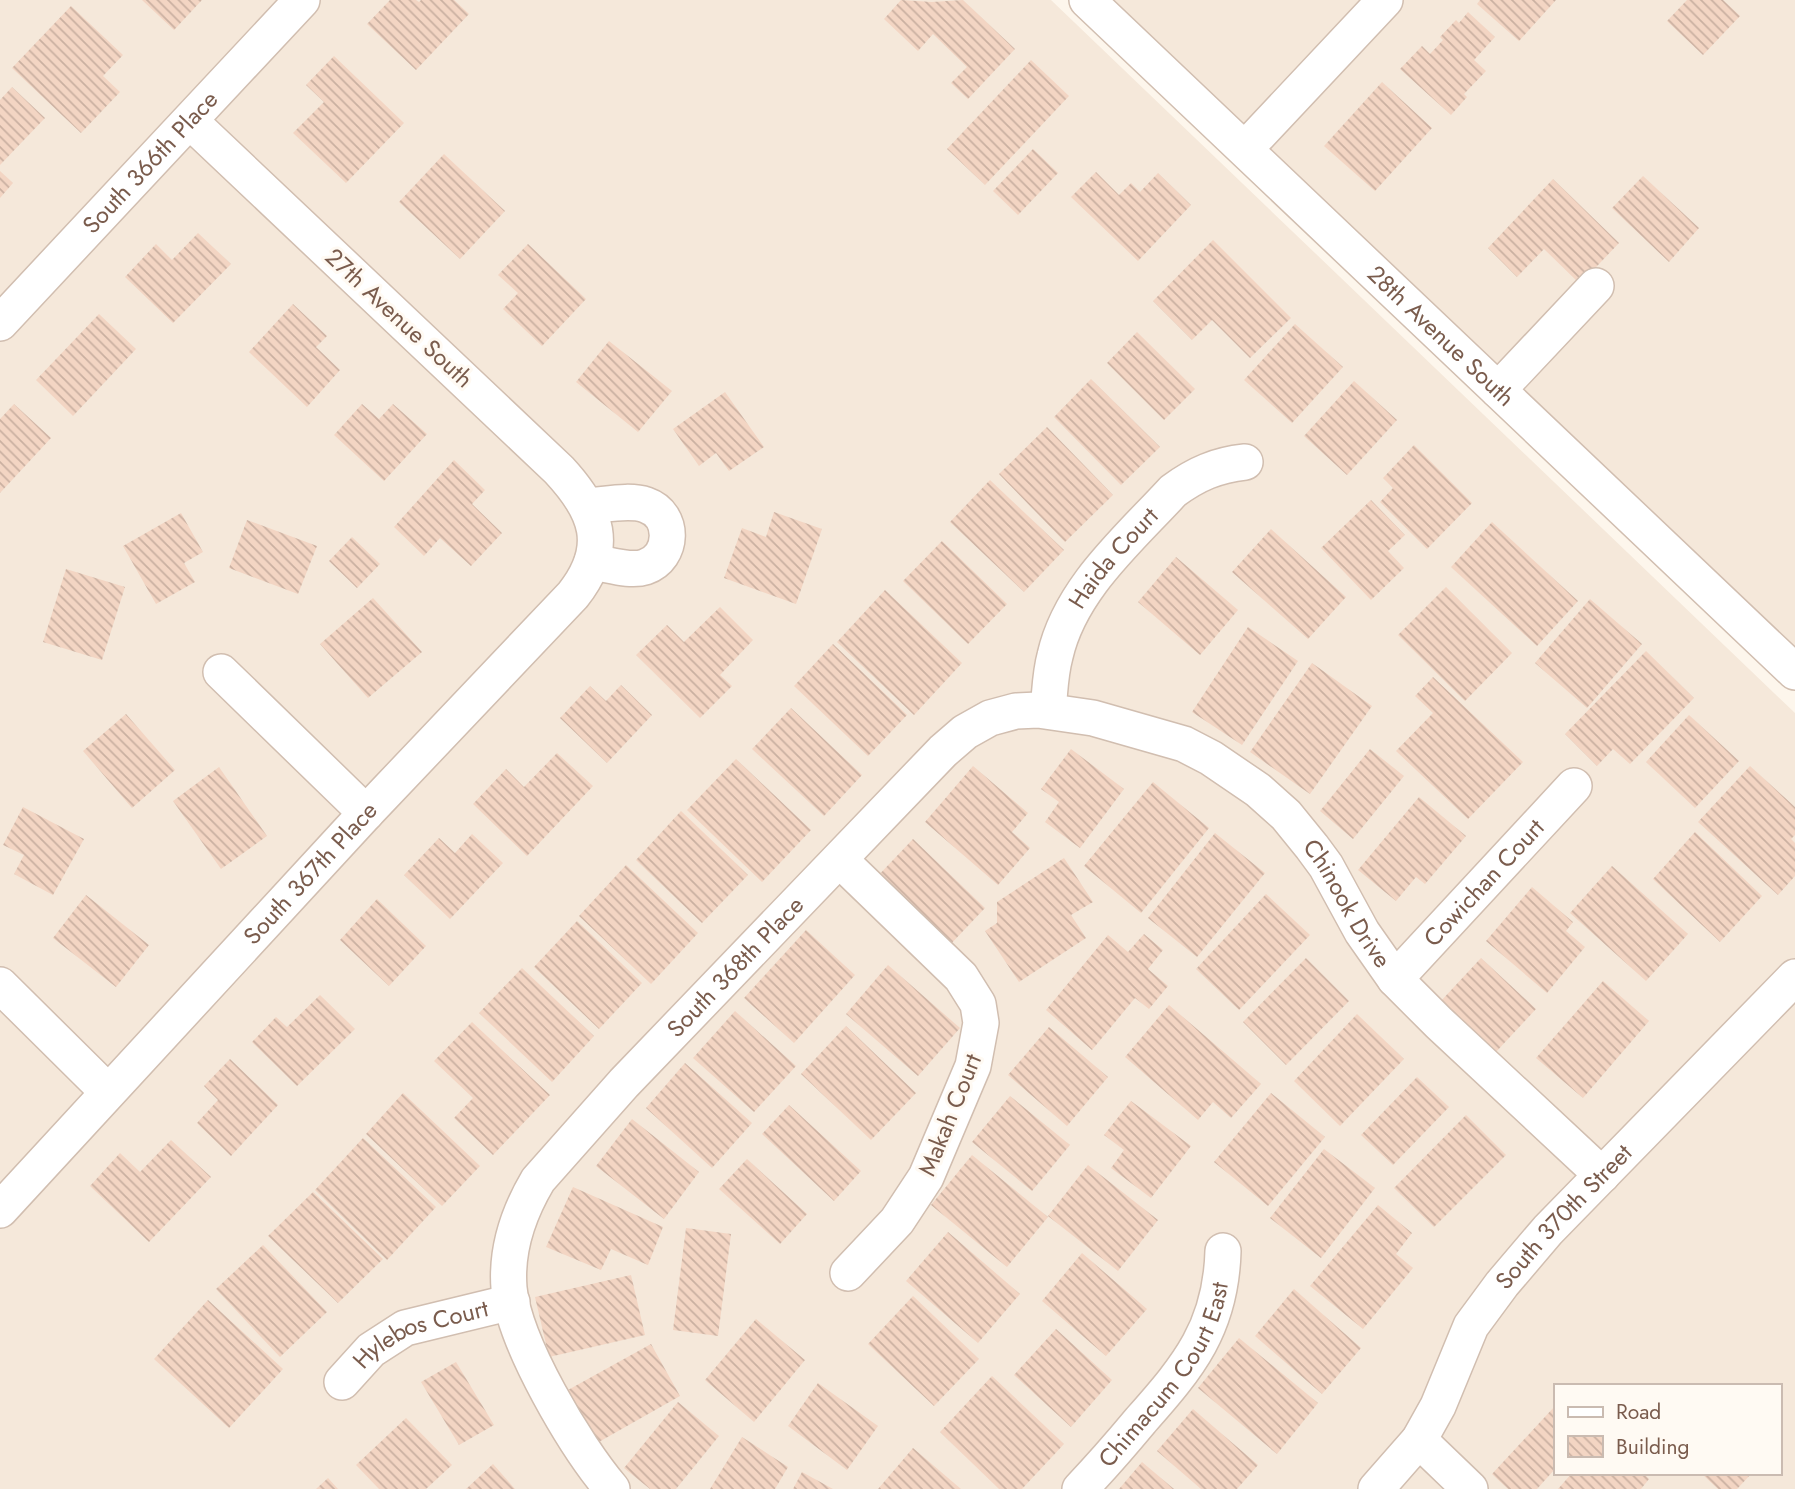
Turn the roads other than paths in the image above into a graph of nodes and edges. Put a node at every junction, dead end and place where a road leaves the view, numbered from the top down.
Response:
1 (302, 0) edge
2 (1087, 0) edge
3 (1385, 0) edge
4 (190, 121) junction
5 (1245, 149) junction
6 (1596, 286) dead end
7 (0, 323) edge
8 (1498, 390) junction
9 (1245, 462) dead end
10 (591, 515) junction
11 (592, 562) junction
12 (222, 672) dead end
13 (1795, 672) edge
14 (1048, 710) junction
15 (1574, 786) dead end
16 (366, 813) junction
17 (840, 860) junction
18 (1795, 977) edge
19 (1395, 979) junction
20 (0, 985) edge
21 (107, 1091) junction
22 (1602, 1175) junction
23 (0, 1210) edge
24 (1223, 1251) dead end
25 (848, 1273) dead end
26 (512, 1302) junction
27 (342, 1382) dead end
28 (1419, 1440) junction
29 (612, 1489) edge
30 (1080, 1489) edge
31 (1376, 1489) edge
32 (1469, 1489) edge

1 - 4 street, South 366th Place
2 - 5 street, 28th Avenue South
3 - 5 street
4 - 7 street, South 366th Place
4 - 10 street, 27th Avenue South
5 - 8 street, 28th Avenue South
6 - 8 street
8 - 13 street, 28th Avenue South
9 - 14 street, Haida Court
10 - 11 street, South 367th Place
10 - 11 street
11 - 16 street, South 367th Place
12 - 16 street
14 - 17 street, South 368th Place
14 - 19 street, Chinook Drive
15 - 19 street, Cowichan Court
16 - 21 street, South 367th Place
17 - 25 street, Makah Court
17 - 26 street, South 368th Place
18 - 22 street, South 370th Street
19 - 22 street, Chinook Drive
20 - 21 street
21 - 23 street, South 367th Place
22 - 28 street, South 370th Street
24 - 30 street, Chimacum Court East
26 - 27 street, Hylebos Court
26 - 29 street, South 368th Place
28 - 31 street, South 370th Street
28 - 32 street

